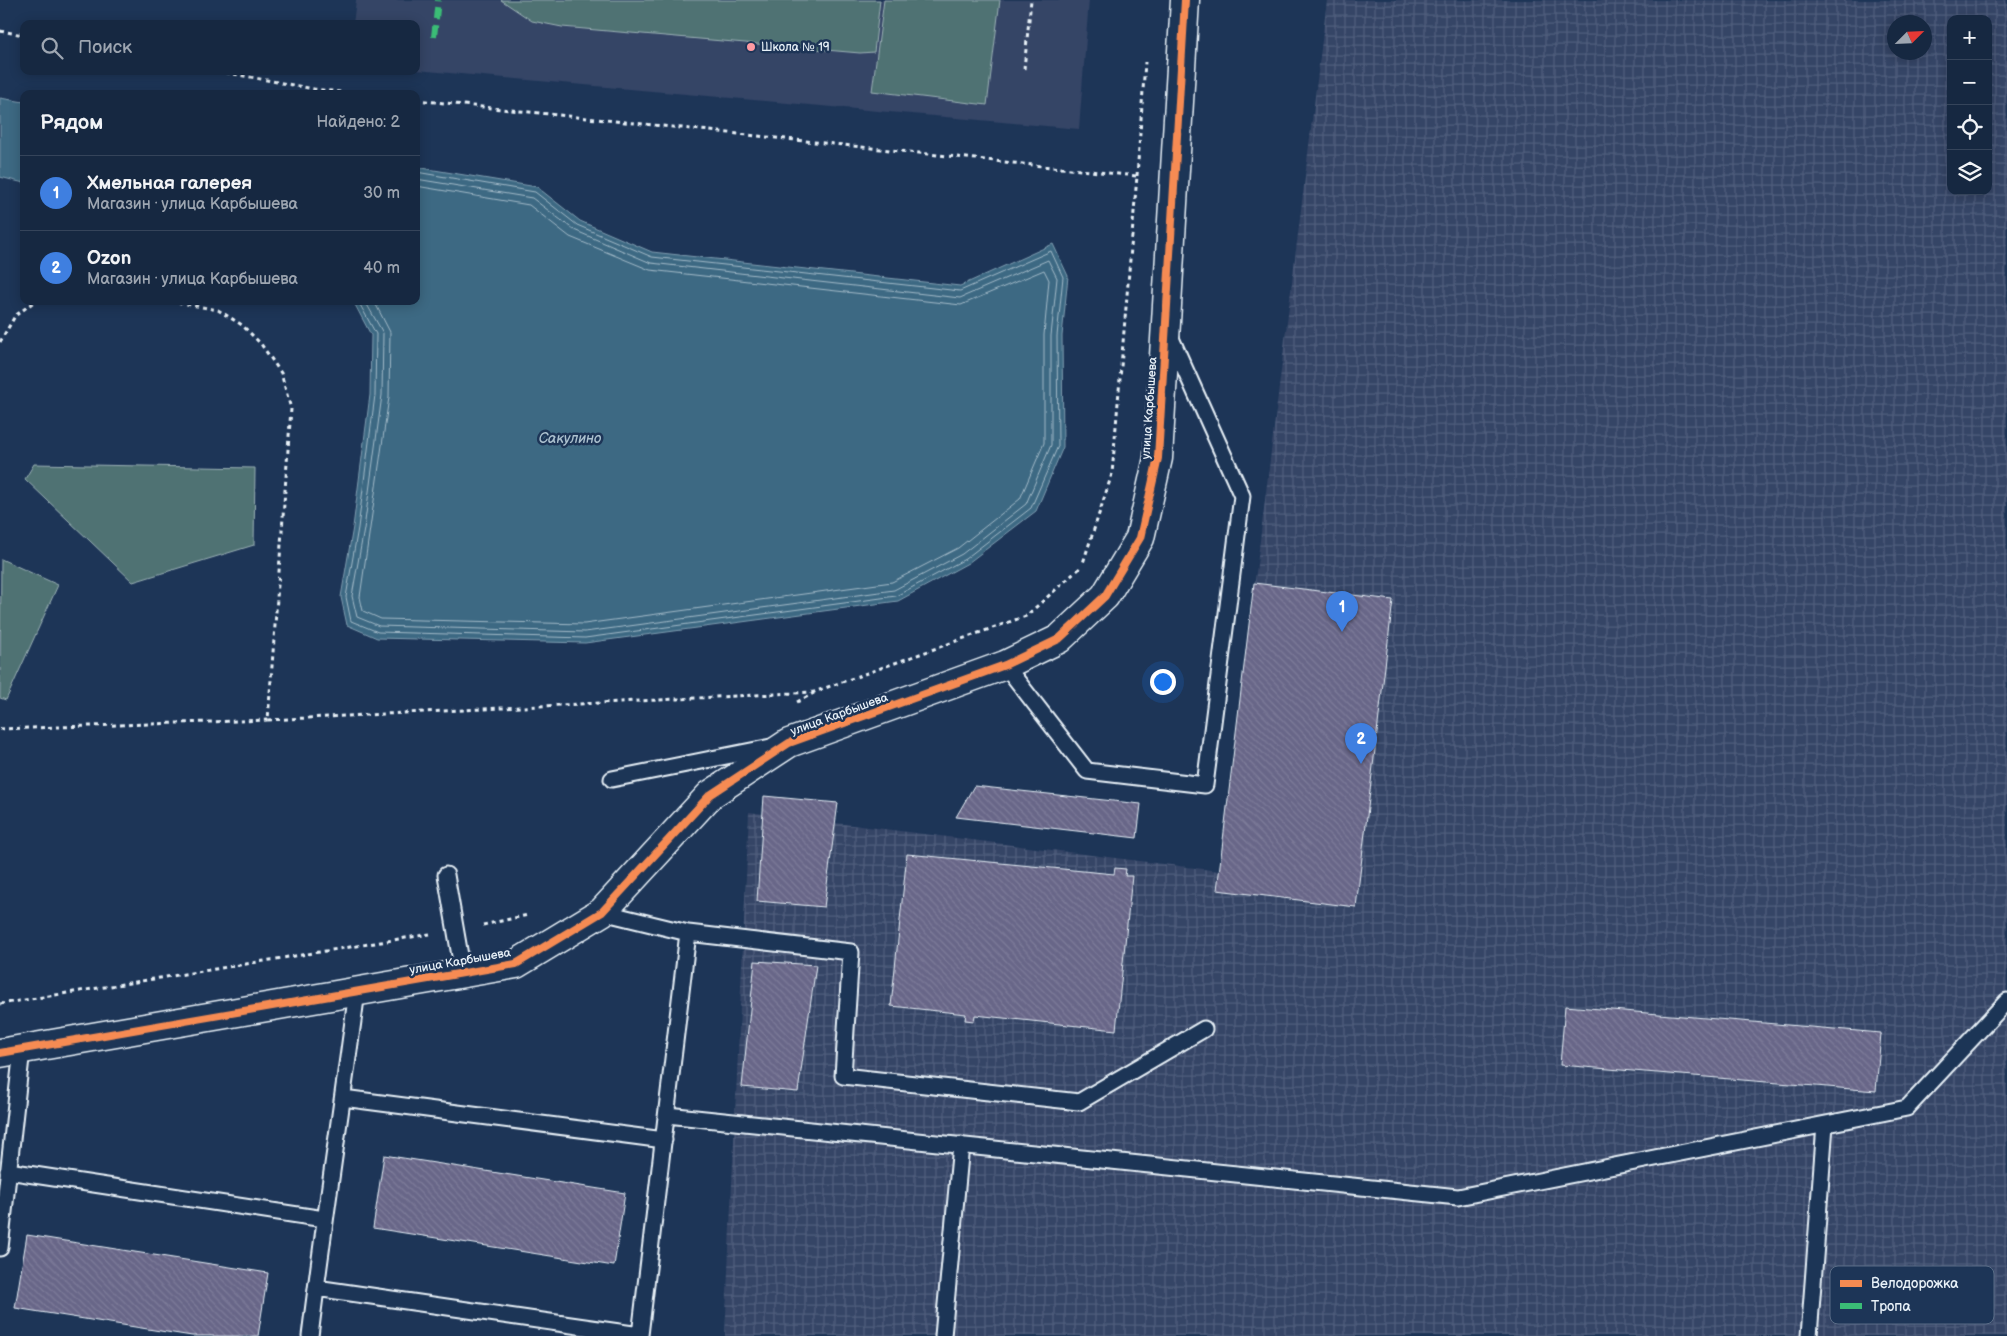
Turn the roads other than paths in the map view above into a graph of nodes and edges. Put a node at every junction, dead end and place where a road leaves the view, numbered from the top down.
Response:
1 (1185, 0) edge
2 (1166, 328) junction
3 (1005, 665) junction
4 (789, 743) junction
5 (612, 779) dead end
6 (446, 875) dead end
7 (602, 912) junction
8 (688, 933) junction
9 (463, 973) junction
10 (357, 991) junction
11 (2007, 1001) edge
12 (1204, 1029) dead end
13 (11, 1051) edge
14 (343, 1098) junction
15 (667, 1115) junction
16 (1825, 1125) junction
17 (664, 1140) junction
18 (961, 1145) junction
19 (8, 1171) junction
20 (324, 1219) junction
21 (0, 1248) edge
22 (316, 1288) junction
23 (310, 1336) edge
24 (942, 1336) edge
25 (1809, 1336) edge

1 - 2 street, улица Карбышева
2 - 3 street, улица Карбышева
2 - 3 lane
3 - 4 street, улица Карбышева
4 - 5 lane
4 - 7 street, улица Карбышева
6 - 9 lane
7 - 8 lane
7 - 9 street, улица Карбышева
8 - 12 lane
8 - 15 lane
9 - 10 street, улица Карбышева
10 - 13 street, улица Карбышева
10 - 14 lane
11 - 16 lane
13 - 19 lane
14 - 17 lane
14 - 20 lane
15 - 17 lane
15 - 18 lane
16 - 18 lane
16 - 25 lane
17 - 22 lane
18 - 24 lane
19 - 20 lane
19 - 21 lane
20 - 22 lane
22 - 23 lane

